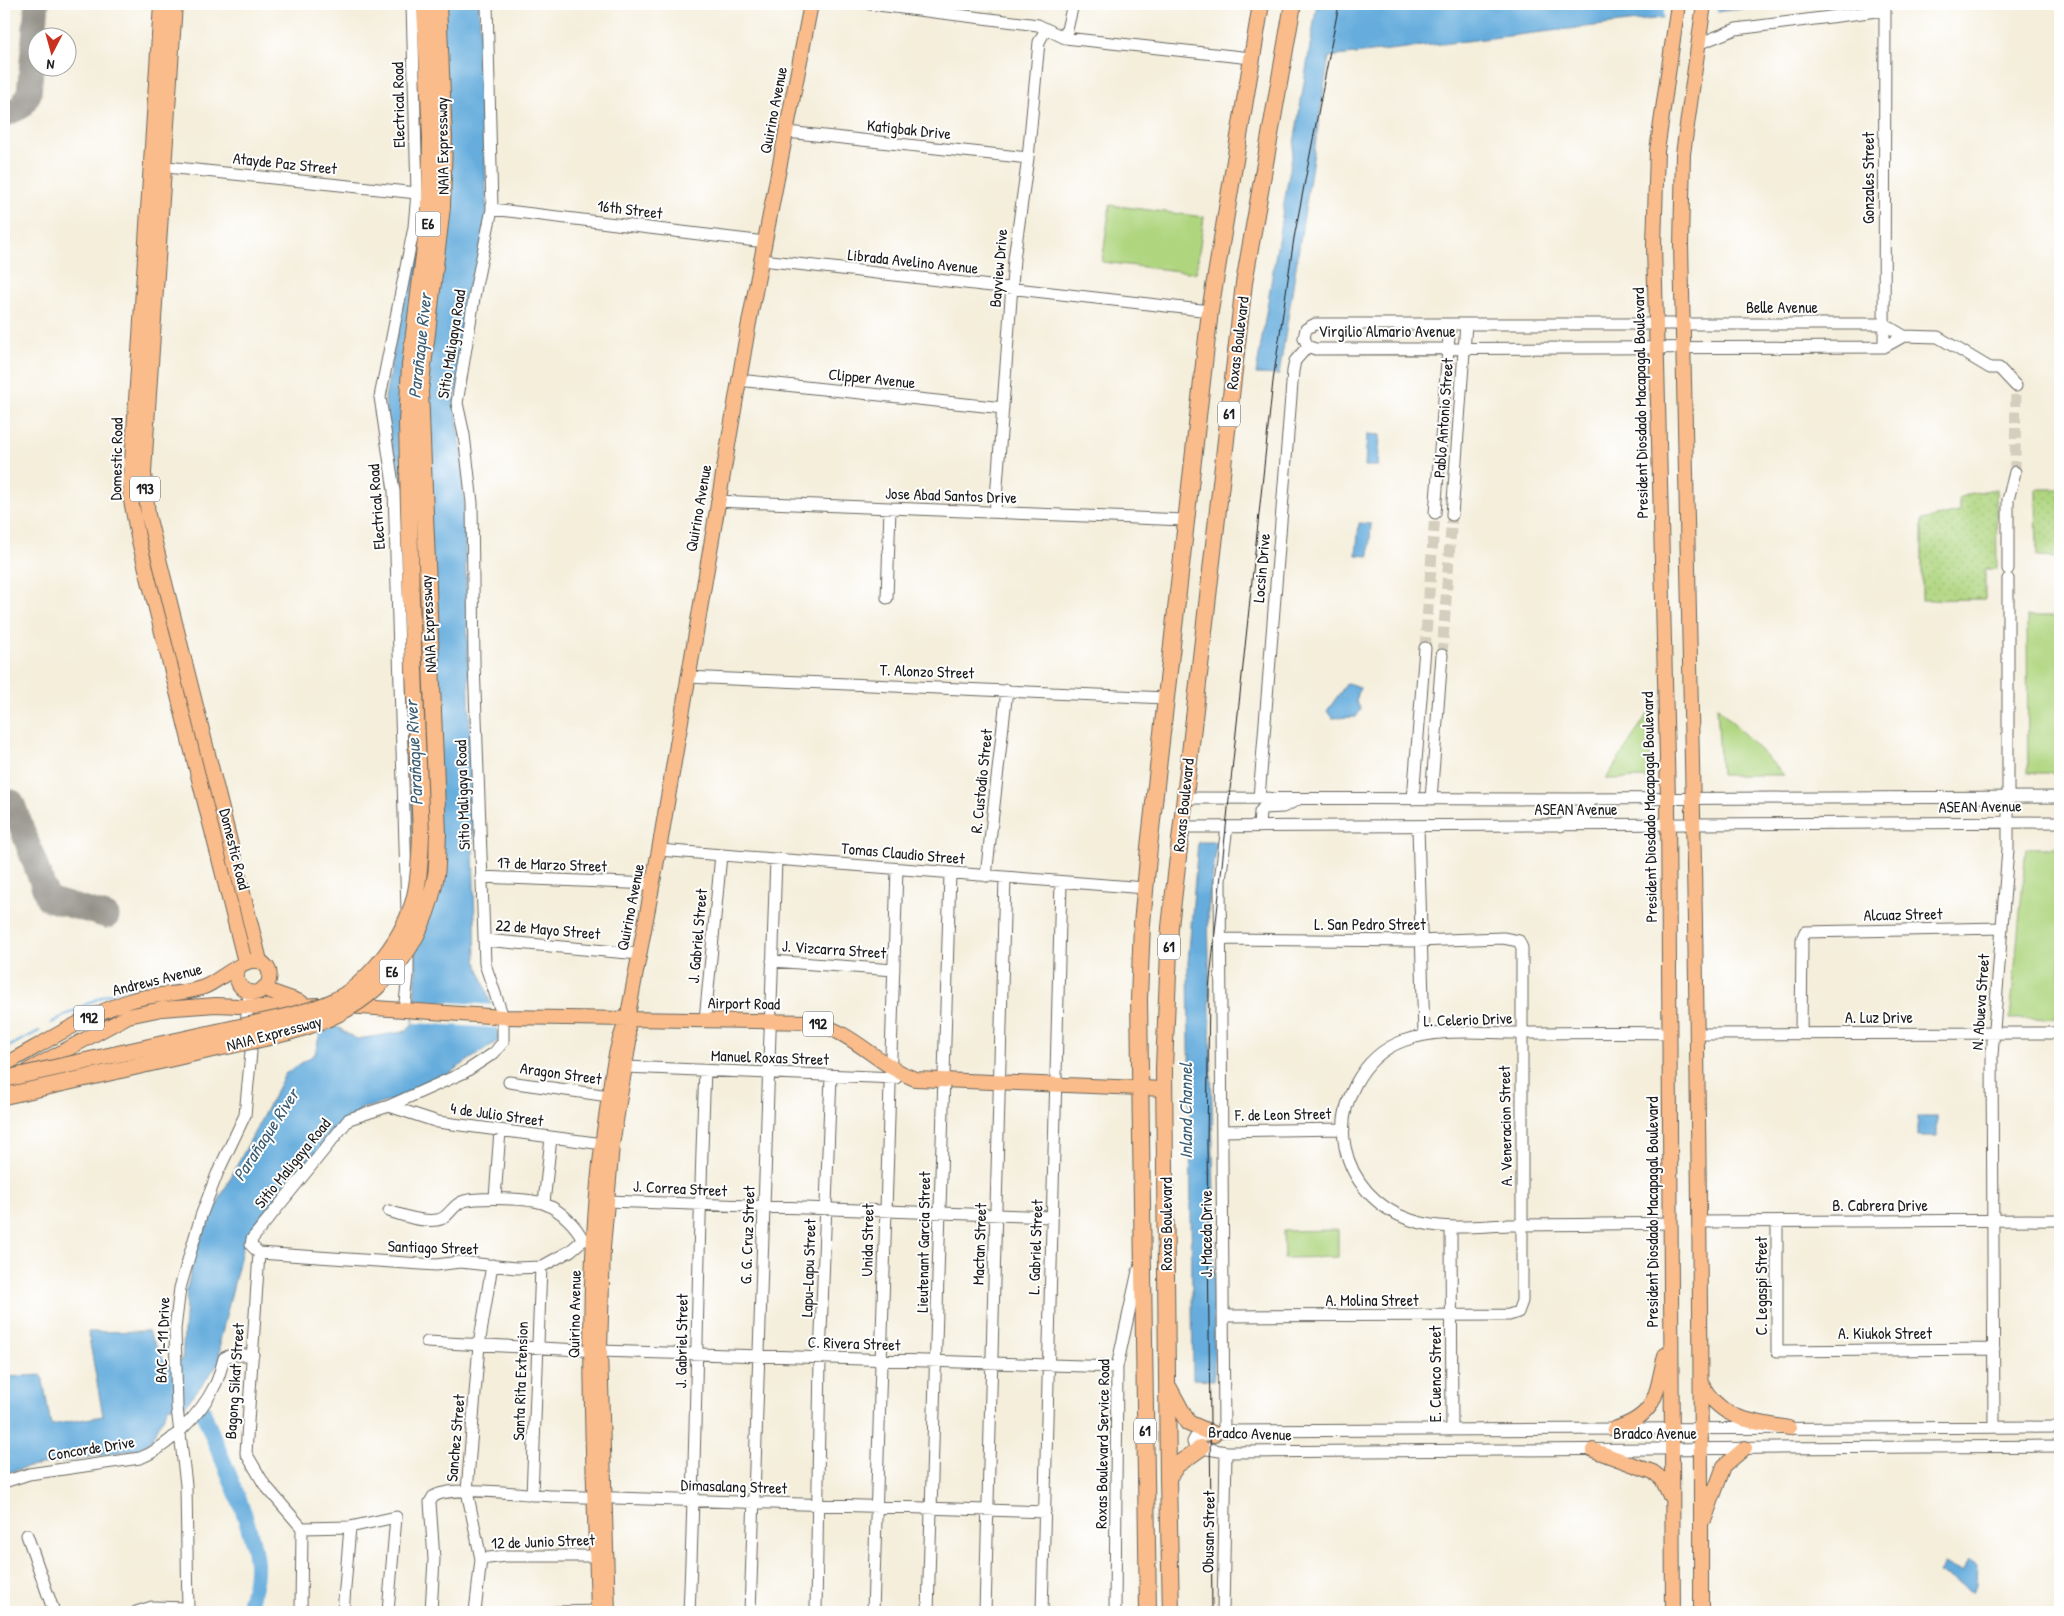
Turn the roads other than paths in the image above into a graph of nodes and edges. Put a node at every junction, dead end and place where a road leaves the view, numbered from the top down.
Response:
1 (161, 4) edge
2 (175, 4) edge
3 (412, 4) edge
4 (425, 4) edge
5 (438, 4) edge
6 (448, 4) edge
7 (487, 4) edge
8 (811, 4) edge
9 (870, 4) edge
10 (1073, 4) edge
11 (1261, 4) edge
12 (1293, 4) edge
13 (1678, 4) edge
14 (1704, 4) edge
15 (1046, 29) junction
16 (1065, 38) junction
17 (1698, 44) junction
18 (440, 58) junction
19 (1251, 58) junction
20 (787, 132) junction
21 (1028, 158) junction
22 (158, 166) junction
23 (416, 192) junction
24 (492, 209) junction
25 (765, 242) junction
26 (762, 260) junction
27 (1012, 289) junction
28 (1210, 311) junction
29 (1682, 322) junction
30 (1656, 323) junction
31 (1450, 324) junction
32 (1466, 324) junction
33 (1884, 324) junction
34 (1904, 336) junction
35 (1308, 346) junction
36 (1656, 346) junction
37 (1682, 346) junction
38 (1448, 347) junction
39 (1464, 347) junction
40 (1884, 347) junction
41 (738, 380) junction
42 (2016, 386) tunnel mouth
43 (1003, 408) junction
44 (2015, 472) tunnel mouth
45 (717, 500) junction
46 (890, 508) junction
47 (995, 512) junction
48 (1436, 513) tunnel mouth
49 (1452, 515) tunnel mouth
50 (1185, 520) junction
51 (887, 598) dead end
52 (1425, 648) tunnel mouth
53 (1442, 655) tunnel mouth
54 (687, 677) junction
55 (1007, 690) junction
56 (1166, 698) junction
57 (2009, 797) junction
58 (2060, 797) edge
59 (1184, 798) junction
60 (1259, 798) junction
61 (1300, 798) junction
62 (1413, 799) junction
63 (1431, 799) junction
64 (1585, 799) junction
65 (1668, 799) junction
66 (1694, 799) junction
67 (2009, 822) junction
68 (2060, 822) edge
69 (1668, 825) junction
70 (1694, 825) junction
71 (1561, 826) junction
72 (1181, 827) junction
73 (1227, 827) junction
74 (1259, 827) junction
75 (1418, 827) junction
76 (658, 850) junction
77 (721, 855) junction
78 (776, 859) junction
79 (897, 869) junction
80 (950, 873) junction
81 (986, 876) junction
82 (481, 877) junction
83 (1006, 878) junction
84 (1061, 882) junction
85 (652, 884) junction
86 (1145, 888) junction
87 (2002, 928) junction
88 (1220, 939) junction
89 (484, 940) junction
90 (1422, 940) junction
91 (1519, 941) joint
92 (639, 954) junction
93 (260, 961) junction
94 (772, 961) junction
95 (242, 965) junction
96 (894, 970) junction
97 (256, 996) junction
98 (409, 1011) junction
99 (500, 1017) junction
100 (627, 1020) junction
101 (705, 1020) junction
102 (769, 1021) junction
103 (1521, 1033) junction
104 (1669, 1033) junction
105 (1993, 1033) junction
106 (2060, 1033) edge
107 (1698, 1034) junction
108 (1801, 1034) junction
109 (1424, 1035) junction
110 (4, 1065) edge
111 (625, 1067) junction
112 (705, 1071) junction
113 (768, 1073) junction
114 (890, 1073) junction
115 (831, 1076) junction
116 (4, 1080) edge
117 (944, 1080) junction
118 (508, 1082) dead end
119 (1000, 1083) junction
120 (4, 1085) edge
121 (1057, 1085) junction
122 (1141, 1089) junction
123 (1165, 1090) junction
124 (4, 1096) edge
125 (610, 1096) junction
126 (390, 1106) junction
127 (1344, 1129) junction
128 (500, 1131) junction
129 (1222, 1131) junction
130 (551, 1138) junction
131 (603, 1144) junction
132 (495, 1198) junction
133 (607, 1201) junction
134 (544, 1203) junction
135 (699, 1205) junction
136 (764, 1208) junction
137 (826, 1210) junction
138 (389, 1211) dead end
139 (884, 1212) junction
140 (941, 1214) junction
141 (996, 1215) junction
142 (1052, 1217) junction
143 (1993, 1220) junction
144 (2060, 1220) edge
145 (1700, 1222) junction
146 (1777, 1222) junction
147 (1670, 1223) junction
148 (1522, 1225) junction
149 (1451, 1227) junction
150 (593, 1240) junction
151 (1142, 1249) junction
152 (257, 1251) junction
153 (492, 1265) junction
154 (541, 1267) junction
155 (1519, 1311) joint
156 (1223, 1316) junction
157 (1452, 1316) junction
158 (1670, 1337) junction
159 (427, 1342) dead end
160 (479, 1345) junction
161 (538, 1348) junction
162 (1994, 1349) junction
163 (1777, 1350) joint
164 (595, 1351) junction
165 (698, 1354) junction
166 (253, 1356) junction
167 (758, 1356) junction
168 (820, 1358) junction
169 (881, 1360) junction
170 (937, 1362) junction
171 (992, 1363) junction
172 (1048, 1365) junction
173 (1117, 1367) junction
174 (1700, 1382) junction
175 (1167, 1384) junction
176 (1994, 1427) junction
177 (2060, 1427) edge
178 (1789, 1428) junction
179 (1926, 1428) junction
180 (1614, 1429) junction
181 (1671, 1429) junction
182 (1701, 1429) junction
183 (1452, 1430) junction
184 (1569, 1430) junction
185 (179, 1431) junction
186 (1219, 1433) junction
187 (2060, 1446) edge
188 (1893, 1447) junction
189 (1201, 1448) junction
190 (1745, 1448) junction
191 (1559, 1449) junction
192 (1672, 1449) junction
193 (1701, 1449) junction
194 (1593, 1450) junction
195 (1226, 1452) junction
196 (1168, 1478) junction
197 (4, 1482) edge
198 (467, 1491) junction
199 (532, 1495) junction
200 (600, 1498) junction
201 (694, 1501) junction
202 (754, 1503) junction
203 (1672, 1503) junction
204 (818, 1505) junction
205 (876, 1507) junction
206 (932, 1509) junction
207 (988, 1511) junction
208 (1045, 1512) junction
209 (350, 1527) junction
210 (302, 1528) junction
211 (1701, 1531) junction
212 (27, 1535) dead end
213 (601, 1556) junction
214 (481, 1559) junction
215 (188, 1610) edge
216 (54, 1612) edge
217 (136, 1612) edge
218 (301, 1612) edge
219 (342, 1612) edge
220 (388, 1612) edge
221 (431, 1612) edge
222 (475, 1612) edge
223 (555, 1612) edge
224 (602, 1612) edge
225 (689, 1612) edge
226 (750, 1612) edge
227 (816, 1612) edge
228 (873, 1612) edge
229 (928, 1612) edge
230 (985, 1612) edge
231 (1042, 1612) edge
232 (1115, 1612) edge
233 (1148, 1612) edge
234 (1171, 1612) edge
235 (1223, 1612) edge
236 (1673, 1612) edge
237 (1701, 1612) edge

1 - 22 main road, Domestic Road / 193
2 - 22 main road, Domestic Road / 193
3 - 23 street, Electrical Road
4 - 116 highway, NAIA Expressway / E6, bridge
5 - 18 highway, NAIA Expressway / E6
6 - 18 highway
7 - 24 street, Sitio Maligaya Road
8 - 20 main road, Quirino Avenue
9 - 15 street
10 - 16 street
11 - 19 highway, Roxas Boulevard / 61
12 - 59 highway, Roxas Boulevard / 61
13 - 30 main road, President Diosdado Macapagal Boulevard
14 - 17 main road
15 - 16 street
15 - 21 street, Bayview Drive
16 - 19 street
17 - 29 main road
17 - 33 street, Gonzales Street
18 - 124 highway, NAIA Expressway / E6, bridge
19 - 28 highway, Roxas Boulevard / 61
20 - 21 street, Katigbak Drive
20 - 25 main road, Quirino Avenue
21 - 27 street, Bayview Drive
22 - 23 street, Atayde Paz Street
22 - 93 main road, Domestic Road / 193
22 - 95 main road, Domestic Road / 193
23 - 98 street, Electrical Road
24 - 25 street, 16th Street
24 - 82 street, Sitio Maligaya Road
25 - 26 main road, Quirino Avenue
26 - 27 street, Librada Avelino Avenue
26 - 41 main road, Quirino Avenue
27 - 28 street, Librada Avelino Avenue
27 - 43 street, Bayview Drive
28 - 50 highway, Roxas Boulevard / 61
29 - 30 street, Belle Avenue
29 - 33 street, Belle Avenue
29 - 37 main road
30 - 32 street, Virgilio Almario Avenue
30 - 36 main road, President Diosdado Macapagal Boulevard
31 - 32 street, Virgilio Almario Avenue
31 - 35 street, Virgilio Almario Avenue
31 - 38 street, Pablo Antonio Street
32 - 39 street, Pablo Antonio Street
33 - 34 street
33 - 40 street, Gonzales Street
34 - 40 street
34 - 42 street
35 - 38 street, Virgilio Almario Avenue
35 - 60 street, Locsin Drive
36 - 37 street
36 - 39 street, Virgilio Almario Avenue
36 - 65 main road, President Diosdado Macapagal Boulevard
37 - 40 street
37 - 66 main road
38 - 39 street, Virgilio Almario Avenue
38 - 48 street, Pablo Antonio Street
39 - 49 street, Pablo Antonio Street
41 - 43 street, Clipper Avenue
41 - 45 main road, Quirino Avenue
43 - 47 street, Bayview Drive
44 - 57 street, N. Abueva Street
45 - 46 street, Jose Abad Santos Drive
45 - 54 main road, Quirino Avenue
46 - 47 street, Jose Abad Santos Drive
46 - 51 street
47 - 50 street, Jose Abad Santos Drive
50 - 56 highway, Roxas Boulevard / 61
52 - 62 street
53 - 63 street
54 - 55 street, T. Alonzo Street
54 - 76 main road, Quirino Avenue
55 - 56 street, T. Alonzo Street
55 - 81 street, R. Custodio Street
56 - 86 highway, Roxas Boulevard / 61
57 - 58 street, ASEAN Avenue
57 - 66 street, ASEAN Avenue
57 - 67 street, N. Abueva Street
59 - 60 street, ASEAN Avenue
59 - 72 highway, Roxas Boulevard / 61
60 - 61 street, ASEAN Avenue
61 - 62 street, ASEAN Avenue
61 - 74 street
62 - 63 street, ASEAN Avenue
63 - 64 street, ASEAN Avenue
64 - 65 street, ASEAN Avenue
64 - 71 street
65 - 66 street, ASEAN Avenue
65 - 69 main road, President Diosdado Macapagal Boulevard
66 - 70 main road
67 - 68 street, ASEAN Avenue
67 - 70 street, ASEAN Avenue
67 - 87 street, N. Abueva Street
69 - 70 street, ASEAN Avenue
69 - 71 street, ASEAN Avenue
69 - 104 main road, President Diosdado Macapagal Boulevard
70 - 107 main road
71 - 75 street, ASEAN Avenue
72 - 73 street, ASEAN Avenue
72 - 123 highway, Roxas Boulevard / 61
73 - 74 street, ASEAN Avenue
73 - 88 street, J. Maceda Drive
74 - 75 street, ASEAN Avenue
75 - 90 street
76 - 77 street, Tomas Claudio Street
76 - 85 main road, Quirino Avenue
77 - 78 street, Tomas Claudio Street
77 - 101 street, J. Gabriel Street
78 - 79 street, Tomas Claudio Street
78 - 94 street, G. G. Cruz Street
79 - 80 street, Tomas Claudio Street
79 - 96 street, Unida Street
80 - 81 street, Tomas Claudio Street
80 - 117 street, Lieutenant Garcia Street
81 - 83 street, Tomas Claudio Street
82 - 85 street, 17 de Marzo Street
82 - 89 street, Sitio Maligaya Road
83 - 84 street, Tomas Claudio Street
83 - 119 street, Mactan Street
84 - 86 street, Tomas Claudio Street
84 - 121 street, L. Gabriel Street
85 - 92 main road, Quirino Avenue
86 - 122 highway, Roxas Boulevard / 61
87 - 105 street, N. Abueva Street
87 - 108 street, Alcuaz Street
88 - 90 street, L. San Pedro Street
88 - 129 street, J. Maceda Drive
89 - 92 street, 22 de Mayo Street
89 - 99 street, Sitio Maligaya Road
90 - 91 street, L. San Pedro Street
90 - 109 street
91 - 103 street, A. Veneracion Street
92 - 100 main road, Quirino Avenue
93 - 95 main road, Andrews Avenue / 192
93 - 97 main road
94 - 96 street, J. Vizcarra Street
94 - 102 street, G. G. Cruz Street
95 - 97 main road
95 - 110 main road, Andrews Avenue / 192
96 - 114 street, Unida Street
97 - 98 main road, Airport Road / 192
97 - 120 main road, Andrews Avenue / 192
97 - 185 street, BAC 1-11 Drive
98 - 99 main road, Airport Road / 192
99 - 100 main road, Airport Road / 192
99 - 126 street, Sitio Maligaya Road
100 - 101 main road, Airport Road / 192
100 - 111 main road, Quirino Avenue
100 - 125 main road, Quirino Avenue
101 - 102 main road, Airport Road / 192
102 - 113 street, G. G. Cruz Street
102 - 114 main road, Airport Road / 192
103 - 104 street, L. Celerio Drive
103 - 109 street, L. Celerio Drive
103 - 148 street, A. Veneracion Street
104 - 147 main road, President Diosdado Macapagal Boulevard
105 - 106 street, A. Luz Drive
105 - 108 street, A. Luz Drive
105 - 143 street, N. Abueva Street
107 - 108 street, A. Luz Drive
107 - 145 main road
109 - 127 street, L. Celerio Drive
111 - 112 street, Manuel Roxas Street
111 - 133 main road, Quirino Avenue
112 - 113 street, Manuel Roxas Street
112 - 135 street, J. Gabriel Street
113 - 115 street, Manuel Roxas Street
113 - 136 street, G. G. Cruz Street
114 - 115 street, Manuel Roxas Street
114 - 117 main road, Airport Road / 192
114 - 139 street, Unida Street
115 - 137 street, Lapu-Lapu Street
117 - 119 main road, Airport Road / 192
117 - 140 street, Lieutenant Garcia Street
118 - 125 street, Aragon Street
119 - 121 main road, Airport Road / 192
119 - 141 street, Mactan Street
121 - 122 main road, Airport Road / 192
121 - 142 street, L. Gabriel Street
122 - 123 main road, Airport Road / 192
122 - 151 highway, Roxas Boulevard / 61
123 - 175 highway, Roxas Boulevard / 61
125 - 131 main road, Quirino Avenue
126 - 128 street, 4 de Julio Street
126 - 152 street, Sitio Maligaya Road
127 - 129 street, F. de Leon Street
127 - 149 street, L. Celerio Drive
128 - 130 street, 4 de Julio Street
128 - 132 street
129 - 156 street, J. Maceda Drive
130 - 131 street, 4 de Julio Street
130 - 134 street
131 - 150 main road, Quirino Avenue
132 - 134 street
132 - 138 street
133 - 135 street, J. Correa Street
133 - 150 main road, Quirino Avenue
134 - 150 street
135 - 136 street, J. Correa Street
135 - 165 street, J. Gabriel Street
136 - 137 street, J. Correa Street
136 - 167 street, G. G. Cruz Street
137 - 139 street, J. Correa Street
137 - 168 street, Lapu-Lapu Street
139 - 140 street, J. Correa Street
139 - 169 street, Unida Street
140 - 141 street, J. Correa Street
140 - 170 street, Lieutenant Garcia Street
141 - 142 street, J. Correa Street
141 - 171 street, Mactan Street
142 - 172 street, L. Gabriel Street
143 - 144 street, B. Cabrera Drive
143 - 146 street, B. Cabrera Drive
143 - 162 street, N. Abueva Street
145 - 146 street, B. Cabrera Drive
145 - 174 main road
146 - 163 street, C. Legaspi Street
147 - 148 street, L. Celerio Drive
147 - 158 main road, President Diosdado Macapagal Boulevard
148 - 149 street, L. Celerio Drive
148 - 155 street, A. Veneracion Street
149 - 157 street, E. Cuenco Street
150 - 154 street
150 - 164 main road, Quirino Avenue
151 - 173 street, Roxas Boulevard Service Road
151 - 233 highway, Roxas Boulevard / 61
152 - 153 street, Santiago Street
152 - 166 street, Bagong Sikat Street
153 - 154 street, Santiago Street
153 - 160 street, Sanchez Street
154 - 161 street, Santa Rita Extension
155 - 157 street, A. Molina Street
156 - 157 street, A. Molina Street
156 - 186 street, J. Maceda Drive
157 - 183 street, E. Cuenco Street
158 - 180 main road
158 - 181 main road, President Diosdado Macapagal Boulevard
159 - 160 street, C. Rivera Street
160 - 161 street, C. Rivera Street
160 - 198 street, Sanchez Street
161 - 164 street, C. Rivera Street
161 - 199 street, Santa Rita Extension
162 - 163 street, A. Kiukok Street
162 - 176 street, N. Abueva Street
164 - 165 street, C. Rivera Street
164 - 200 main road, Quirino Avenue
165 - 167 street, C. Rivera Street
165 - 201 street, J. Gabriel Street
166 - 185 street, Concorde Drive
166 - 210 street, Bagong Sikat Street
167 - 168 street, C. Rivera Street
167 - 202 street, G. G. Cruz Street
168 - 169 street, C. Rivera Street
168 - 204 street, Lapu-Lapu Street
169 - 170 street, C. Rivera Street
169 - 205 street, Unida Street
170 - 171 street, C. Rivera Street
170 - 206 street, Lieutenant Garcia Street
171 - 172 street, C. Rivera Street
171 - 207 street, Mactan Street
172 - 173 street, C. Rivera Street
172 - 208 street, L. Gabriel Street
173 - 232 street, Roxas Boulevard Service Road
174 - 178 main road
174 - 182 main road
175 - 186 highway
175 - 196 highway, Roxas Boulevard / 61
176 - 177 street, Bradco Avenue
176 - 179 street, Bradco Avenue
178 - 179 street, Bradco Avenue
178 - 182 street, Bradco Avenue
179 - 188 street
180 - 181 street, Bradco Avenue
180 - 184 street, Bradco Avenue
181 - 182 street, Bradco Avenue
181 - 192 main road, President Diosdado Macapagal Boulevard
182 - 193 main road
183 - 184 street, Bradco Avenue
183 - 186 street, Bradco Avenue
184 - 191 street
185 - 197 street, Concorde Drive
185 - 215 street, BAC 1-11 Drive
186 - 189 street, Bradco Avenue
187 - 188 street, Bradco Avenue
188 - 190 street, Bradco Avenue
189 - 195 street, Bradco Avenue
189 - 196 highway
190 - 193 street, Bradco Avenue
190 - 211 main road
191 - 194 street, Bradco Avenue
191 - 195 street, Bradco Avenue
192 - 193 street, Bradco Avenue
192 - 194 street, Bradco Avenue
192 - 203 main road, President Diosdado Macapagal Boulevard
193 - 211 main road
194 - 203 main road
195 - 235 street, Obusan Street
196 - 234 highway, Roxas Boulevard / 61
198 - 199 street, Dimasalang Street
198 - 214 street, Sanchez Street
198 - 221 street, Dimasalang Street
199 - 200 street, Dimasalang Street
200 - 201 street, Dimasalang Street
200 - 213 main road, Quirino Avenue
201 - 202 street, Dimasalang Street
201 - 225 street, J. Gabriel Street
202 - 204 street, Dimasalang Street
202 - 226 street, G. G. Cruz Street
203 - 236 main road, President Diosdado Macapagal Boulevard
204 - 205 street, Dimasalang Street
204 - 227 street, Lapu-Lapu Street
205 - 206 street, Dimasalang Street
205 - 228 street, Unida Street
206 - 207 street, Dimasalang Street
206 - 229 street, Lieutenant Garcia Street
207 - 208 street, Dimasalang Street
207 - 230 street, Mactan Street
208 - 231 street, L. Gabriel Street
209 - 210 street
209 - 219 street
209 - 220 street
210 - 218 street
211 - 237 main road
212 - 216 street
213 - 214 street, 12 de Junio Street
213 - 224 main road, Quirino Avenue
214 - 222 street, Sanchez Street
215 - 217 street
223 - 224 street

